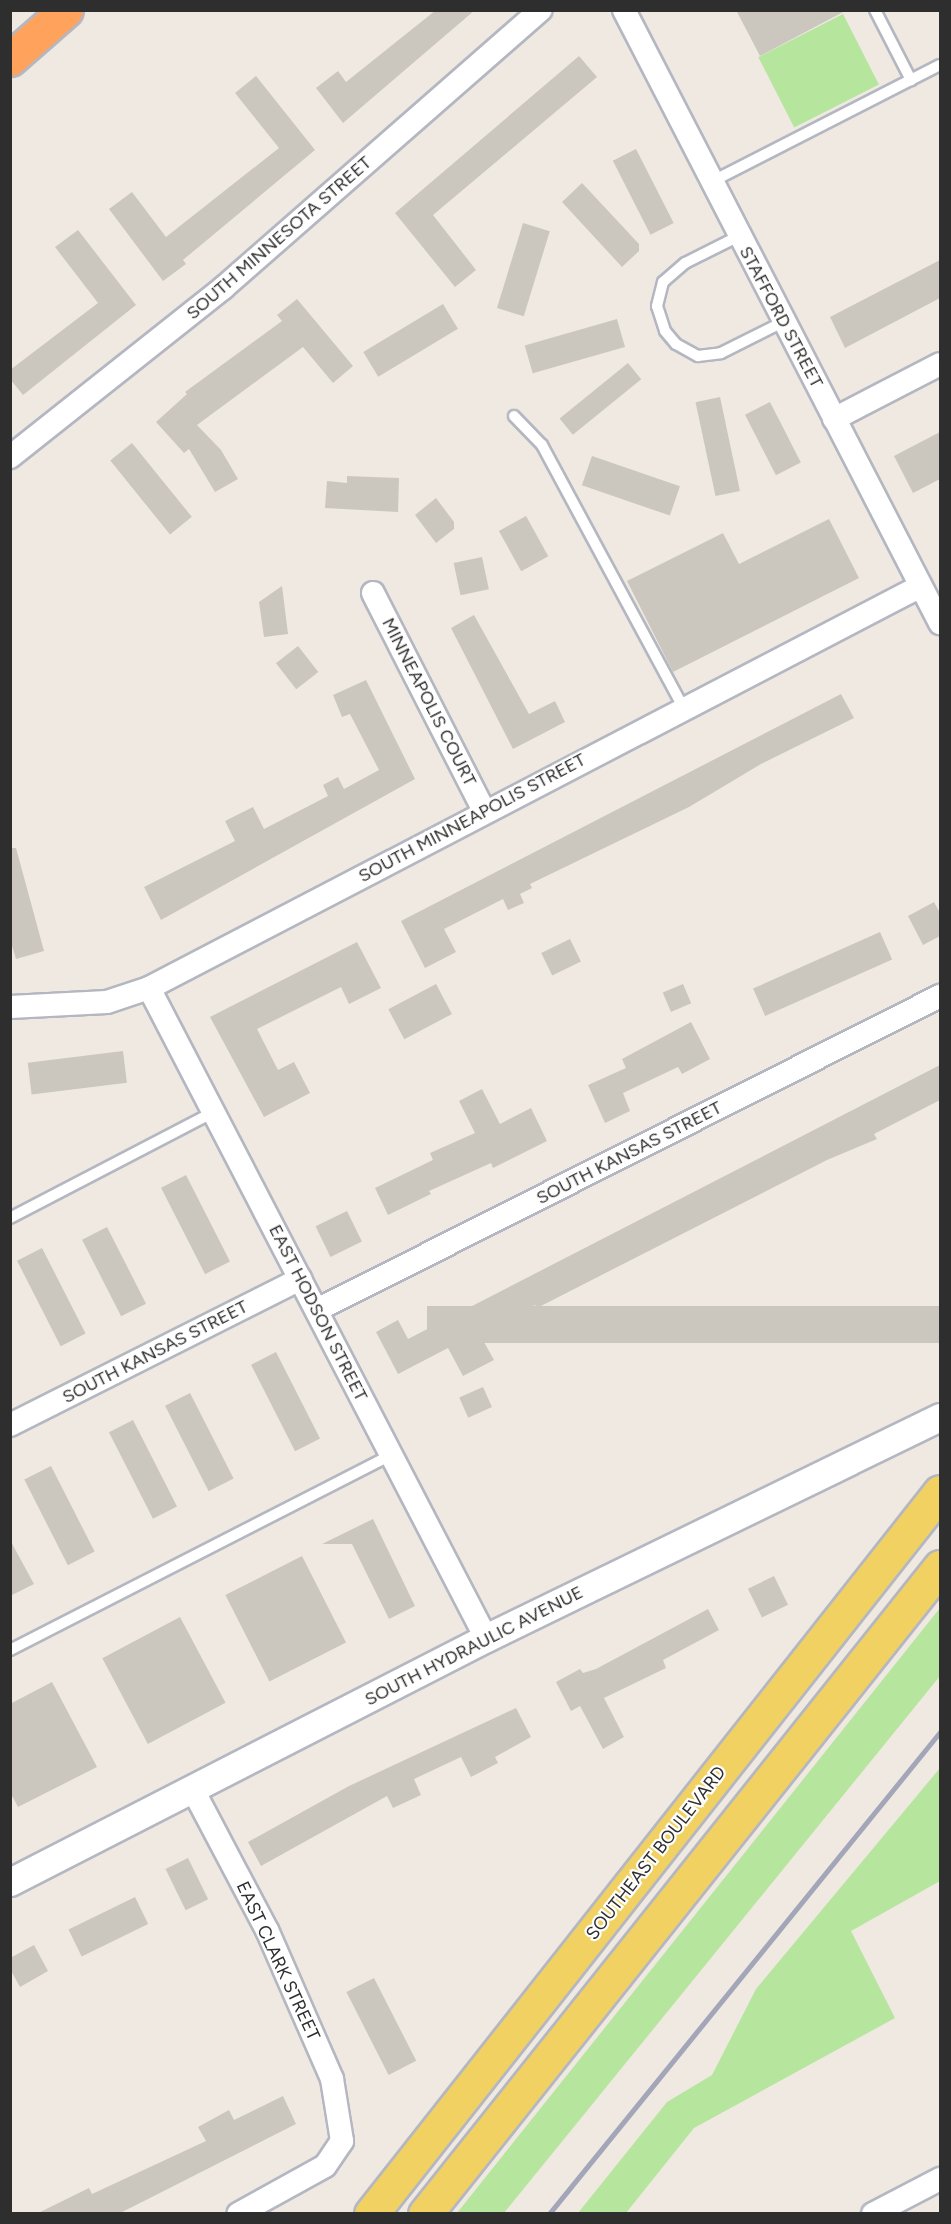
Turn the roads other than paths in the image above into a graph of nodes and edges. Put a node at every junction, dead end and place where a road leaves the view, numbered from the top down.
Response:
1 (66, 10) edge
2 (540, 10) edge
3 (624, 10) edge
4 (875, 10) edge
5 (10, 59) edge
6 (940, 65) edge
7 (911, 80) junction
8 (711, 182) junction
9 (739, 236) junction
10 (783, 322) junction
11 (940, 364) edge
12 (514, 416) dead end
13 (834, 419) junction
14 (10, 457) edge
15 (921, 586) junction
16 (373, 593) dead end
17 (940, 622) edge
18 (683, 707) junction
19 (484, 811) junction
20 (149, 988) junction
21 (940, 996) edge
22 (10, 1007) edge
23 (214, 1112) junction
24 (10, 1218) edge
25 (300, 1279) junction
26 (317, 1310) junction
27 (940, 1417) edge
28 (10, 1425) edge
29 (391, 1455) junction
30 (940, 1492) edge
31 (940, 1567) edge
32 (486, 1638) junction
33 (10, 1650) edge
34 (192, 1788) junction
35 (10, 1882) edge
36 (940, 2179) edge
37 (237, 2214) edge
38 (371, 2214) edge
39 (425, 2214) edge
40 (873, 2214) edge

1 - 5 highway
2 - 14 street, SOUTH MINNESOTA STREET
3 - 8 street, STAFFORD STREET
4 - 7 lane
6 - 7 lane
7 - 8 lane
8 - 9 street, STAFFORD STREET
9 - 10 street, STAFFORD STREET
9 - 10 lane
10 - 13 street, STAFFORD STREET
11 - 13 street
12 - 18 lane
13 - 15 street, STAFFORD STREET
15 - 17 street, STAFFORD STREET
15 - 18 street, SOUTH MINNEAPOLIS STREET
16 - 19 street, MINNEAPOLIS COURT
18 - 19 street, SOUTH MINNEAPOLIS STREET
19 - 20 street, SOUTH MINNEAPOLIS STREET
20 - 22 street, SOUTH MINNEAPOLIS STREET
20 - 23 street, EAST HODSON STREET
21 - 26 street, SOUTH KANSAS STREET
23 - 24 lane
23 - 25 street, EAST HODSON STREET
25 - 26 street, EAST HODSON STREET
25 - 28 street, SOUTH KANSAS STREET
26 - 29 street, EAST HODSON STREET
27 - 32 street, SOUTH HYDRAULIC AVENUE
29 - 32 street, EAST HODSON STREET
29 - 33 lane
30 - 38 main road, SOUTHEAST BOULEVARD
31 - 39 main road
32 - 34 street, SOUTH HYDRAULIC AVENUE
34 - 35 street, SOUTH HYDRAULIC AVENUE
34 - 37 street, EAST CLARK STREET
36 - 40 street

